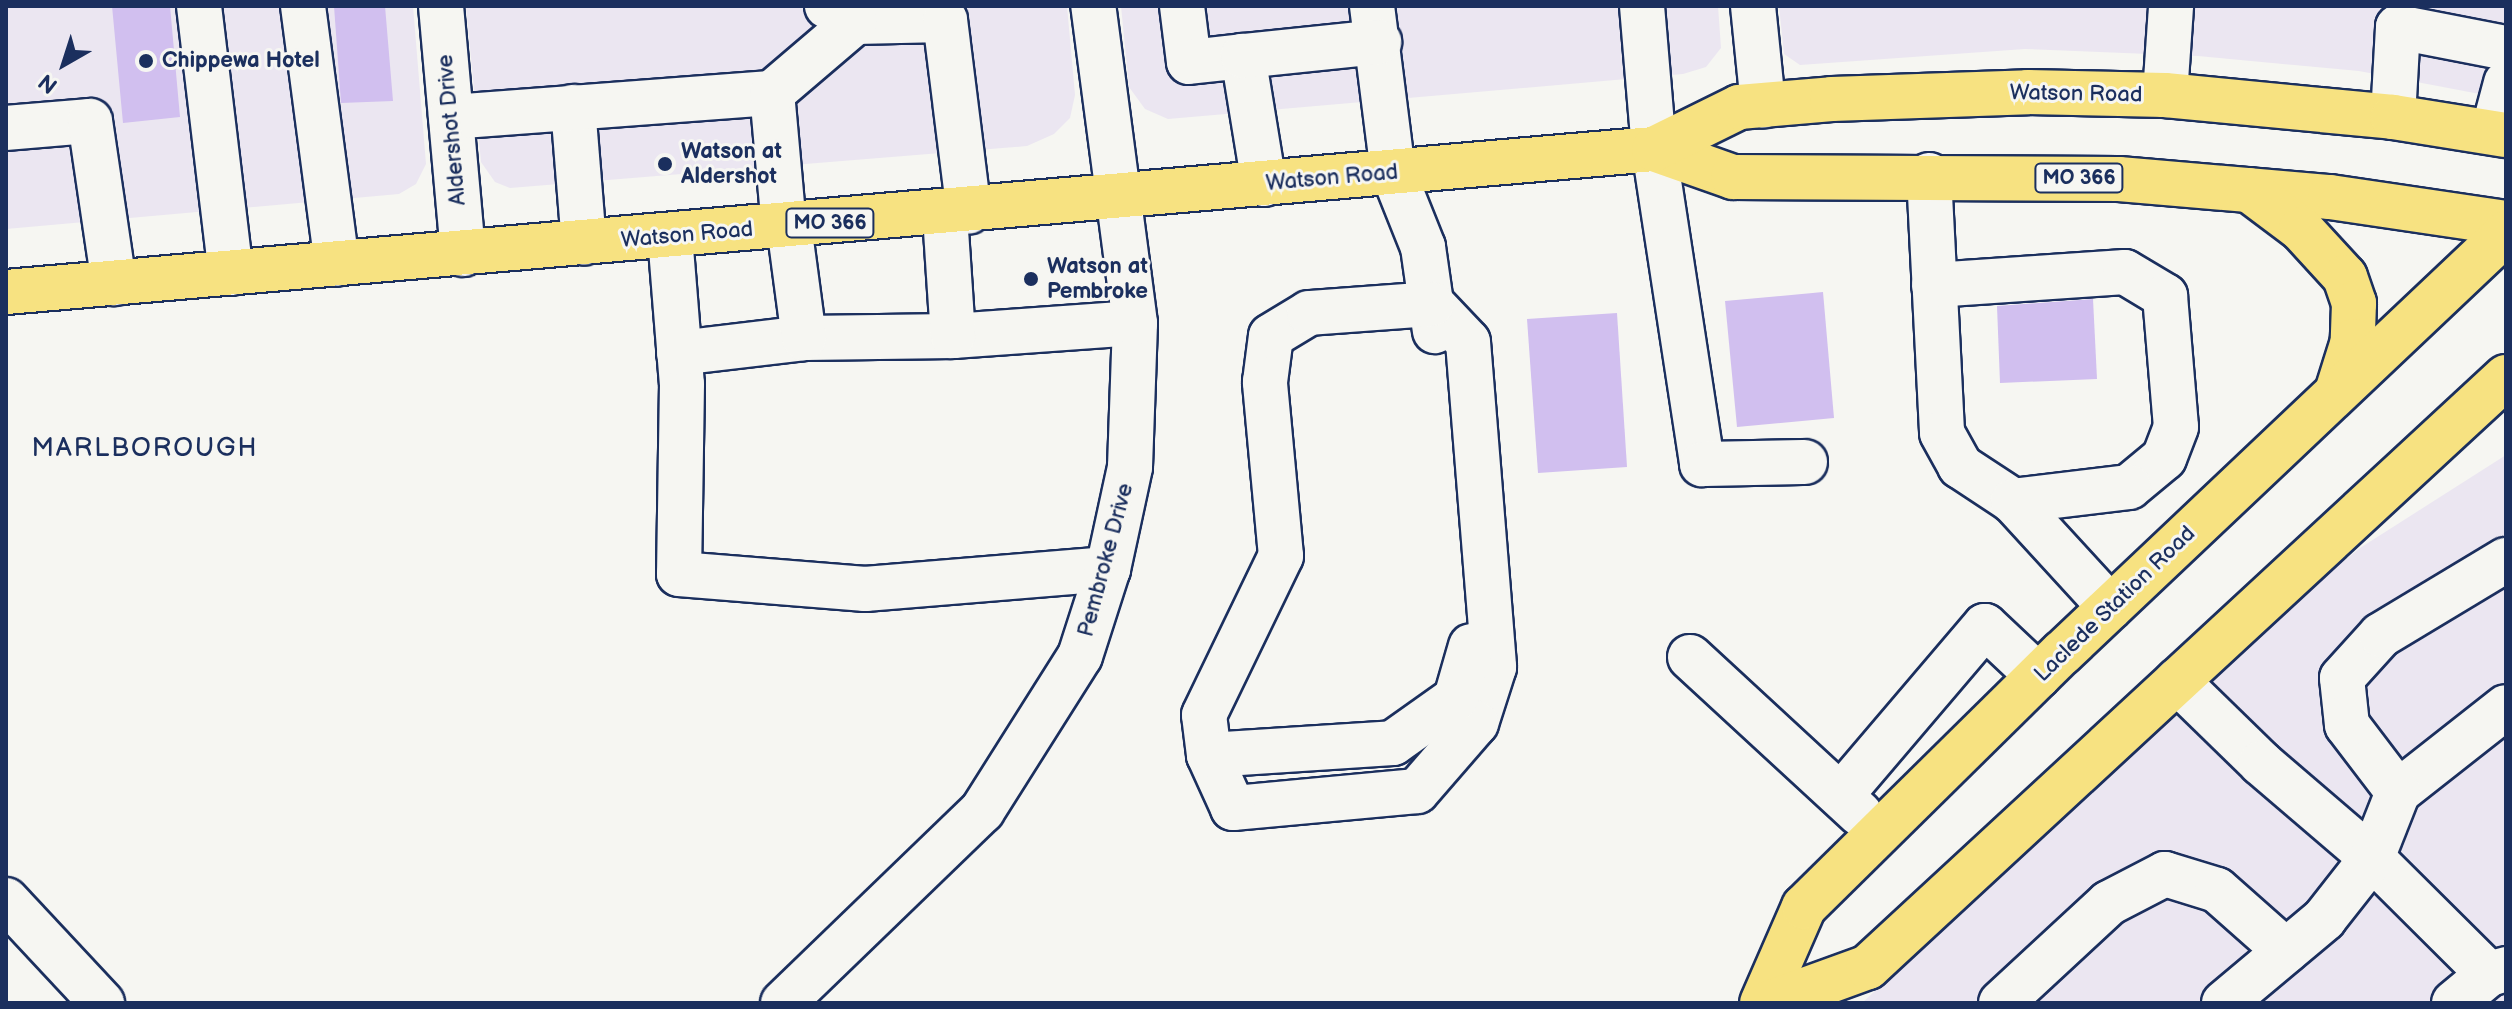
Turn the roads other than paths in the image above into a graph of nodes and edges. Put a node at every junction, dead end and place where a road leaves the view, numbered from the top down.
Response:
1 (199, 6) edge
2 (303, 6) edge
3 (441, 6) edge
4 (1093, 6) edge
5 (1182, 6) edge
6 (1642, 6) edge
7 (1753, 6) edge
8 (2171, 6) edge
9 (841, 14) edge
10 (2399, 16) edge
11 (1376, 24) edge
12 (2506, 48) edge
13 (1243, 56) junction
14 (2506, 83) edge
15 (772, 93) junction
16 (2165, 95) junction
17 (1763, 105) junction
18 (573, 107) junction
19 (451, 117) junction
20 (2393, 117) junction
21 (6, 128) edge
22 (2500, 134) edge
23 (1654, 149) junction
24 (1393, 172) junction
25 (1929, 175) junction
26 (1264, 184) junction
27 (2249, 190) junction
28 (1116, 198) junction
29 (957, 213) junction
30 (2506, 223) edge
31 (786, 226) junction
32 (2506, 233) edge
33 (670, 236) junction
34 (584, 243) junction
35 (463, 254) junction
36 (337, 264) junction
37 (231, 273) junction
38 (114, 283) junction
39 (1934, 285) junction
40 (6, 292) edge
41 (1432, 304) junction
42 (1135, 323) junction
43 (953, 336) junction
44 (804, 338) junction
45 (679, 353) junction
46 (2506, 377) edge
47 (2336, 395) junction
48 (1805, 462) dead end
49 (2013, 501) junction
50 (2506, 560) edge
51 (1108, 569) junction
52 (2110, 607) junction
53 (1690, 657) dead end
54 (2038, 676) junction
55 (2177, 681) junction
56 (2506, 707) edge
57 (2398, 792) junction
58 (1841, 795) junction
59 (1878, 833) junction
60 (2372, 858) junction
61 (6, 900) edge
62 (2286, 951) junction
63 (2498, 972) edge
64 (102, 1003) edge
65 (783, 1003) edge
66 (1762, 1003) edge
67 (1769, 1003) edge
68 (2001, 1003) edge
69 (2224, 1003) edge
70 (2454, 1003) edge

1 - 37 street
2 - 36 street
3 - 19 street, Aldershot Drive
4 - 28 street, Pembroke Drive
5 - 13 street
6 - 23 street
7 - 17 street
8 - 16 street
9 - 15 street
9 - 29 street
10 - 12 street
10 - 20 street
11 - 13 street
11 - 24 street
13 - 26 street
14 - 22 street
15 - 18 street
15 - 31 street
16 - 17 main road, Watson Road / MO 366
16 - 20 main road, Watson Road / MO 366
17 - 23 main road, Watson Road / MO 366
18 - 19 street
18 - 34 street
19 - 35 street, Aldershot Drive
20 - 22 main road, Watson Road / MO 366
21 - 38 street
23 - 24 main road, Watson Road / MO 366
23 - 25 main road, Watson Road / MO 366
23 - 48 street
24 - 26 main road, Watson Road / MO 366
24 - 41 street
25 - 27 main road, Watson Road / MO 366
25 - 39 street
26 - 28 main road, Watson Road / MO 366
27 - 30 main road, Watson Road / MO 366
27 - 47 main road
28 - 29 main road, Watson Road / MO 366
28 - 42 street, Pembroke Drive
29 - 31 main road, Watson Road / MO 366
29 - 43 street
31 - 33 main road, Watson Road / MO 366
31 - 44 street
32 - 47 main road, Laclede Station Road
33 - 34 main road, Watson Road / MO 366
33 - 45 street
34 - 35 main road, Watson Road / MO 366
35 - 36 main road, Watson Road / MO 366
36 - 37 main road, Watson Road / MO 366
37 - 38 main road, Watson Road / MO 366
38 - 40 main road, Watson Road / MO 366
39 - 49 street
39 - 49 street
41 - 41 street
42 - 43 street
42 - 51 street, Pembroke Drive
43 - 44 street
44 - 45 street
45 - 51 street
46 - 55 main road
47 - 52 main road, Laclede Station Road
49 - 52 street
50 - 57 street
51 - 65 street, Pembroke Drive
52 - 54 main road, Laclede Station Road
53 - 58 street
54 - 58 street
54 - 59 main road, Laclede Station Road
55 - 60 street
55 - 67 main road
56 - 57 street
57 - 60 street
58 - 59 street
59 - 66 main road, Laclede Station Road
60 - 62 street
60 - 63 street
61 - 64 street
62 - 68 street
62 - 69 street
63 - 70 street

